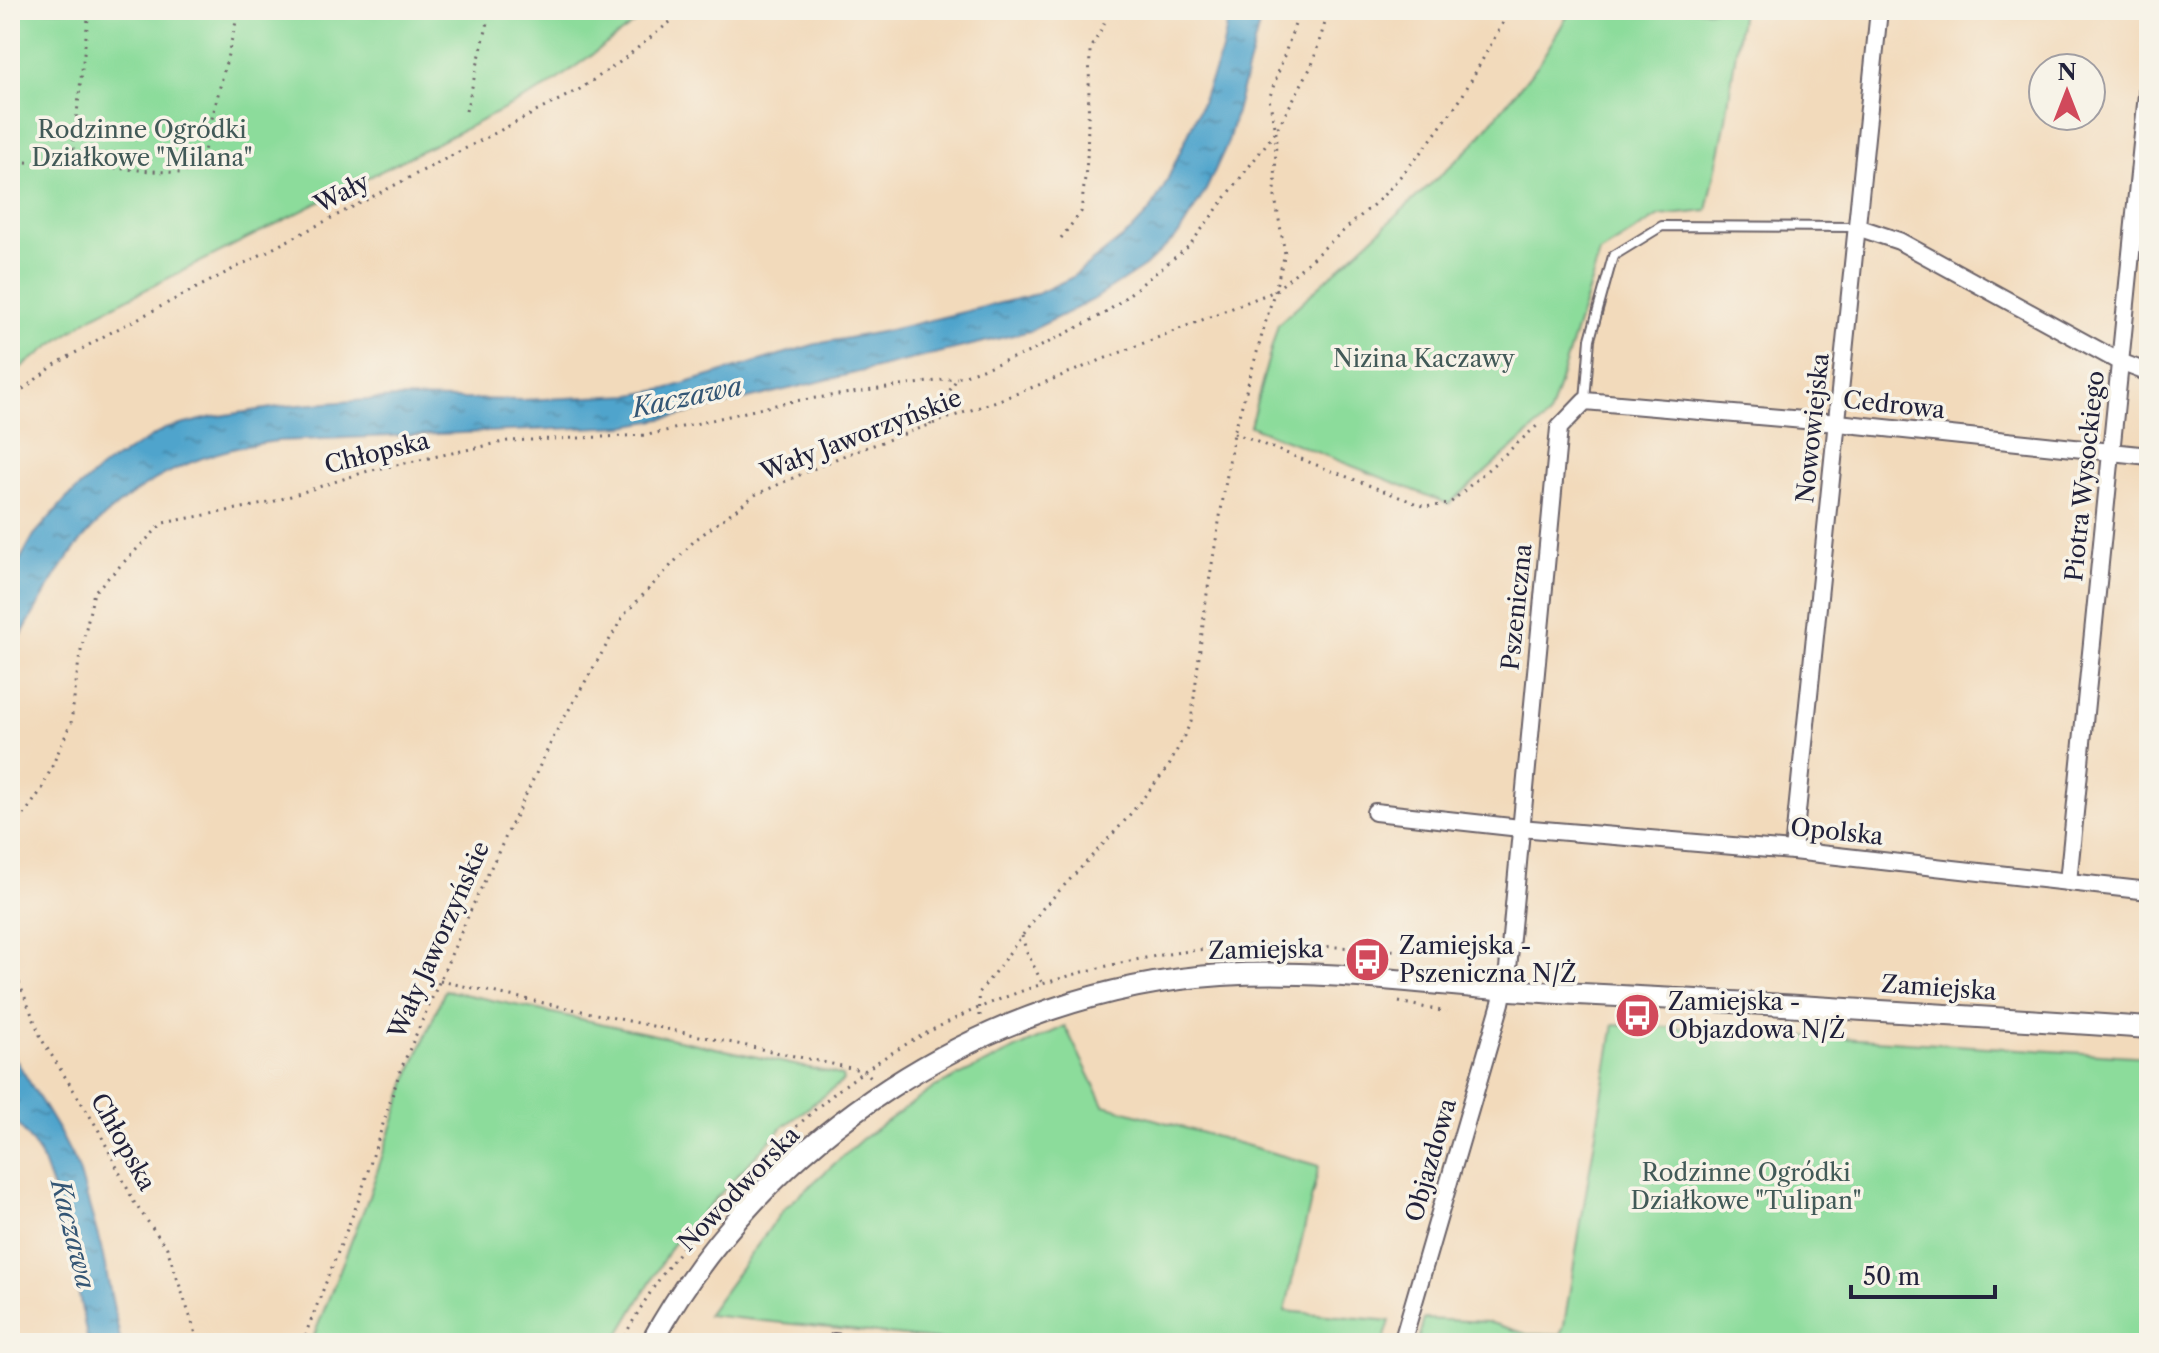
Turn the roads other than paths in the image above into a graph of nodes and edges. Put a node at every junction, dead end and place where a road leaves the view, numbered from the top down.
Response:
1 (1879, 10) edge
2 (2149, 74) edge
3 (1857, 227) junction
4 (2120, 362) junction
5 (2149, 373) edge
6 (1585, 401) junction
7 (1838, 423) junction
8 (2111, 452) junction
9 (2149, 456) edge
10 (1375, 812) dead end
11 (1520, 828) junction
12 (1793, 851) junction
13 (2068, 882) junction
14 (2149, 891) edge
15 (1503, 990) junction
16 (2149, 1028) edge
17 (885, 1090) joint
18 (834, 1338) dead end
19 (651, 1343) edge
20 (875, 1343) edge
21 (1402, 1343) edge

1 - 3 street, Nowowiejska
2 - 4 street, Piotra Wysockiego
3 - 4 street
3 - 6 lane
3 - 7 street, Nowowiejska
4 - 5 street
4 - 8 street, Piotra Wysockiego
6 - 7 street, Cedrowa
6 - 11 street, Pszeniczna
7 - 8 street, Cedrowa
7 - 12 street, Nowowiejska
8 - 9 street, Cedrowa
8 - 13 street, Piotra Wysockiego
10 - 11 street
11 - 12 street, Opolska
11 - 15 street, Pszeniczna
12 - 13 street, Opolska
13 - 14 street, Opolska
15 - 16 street, Zamiejska
15 - 17 street, Zamiejska
15 - 21 street, Objazdowa
17 - 19 street, Nowodworska
18 - 20 lane

